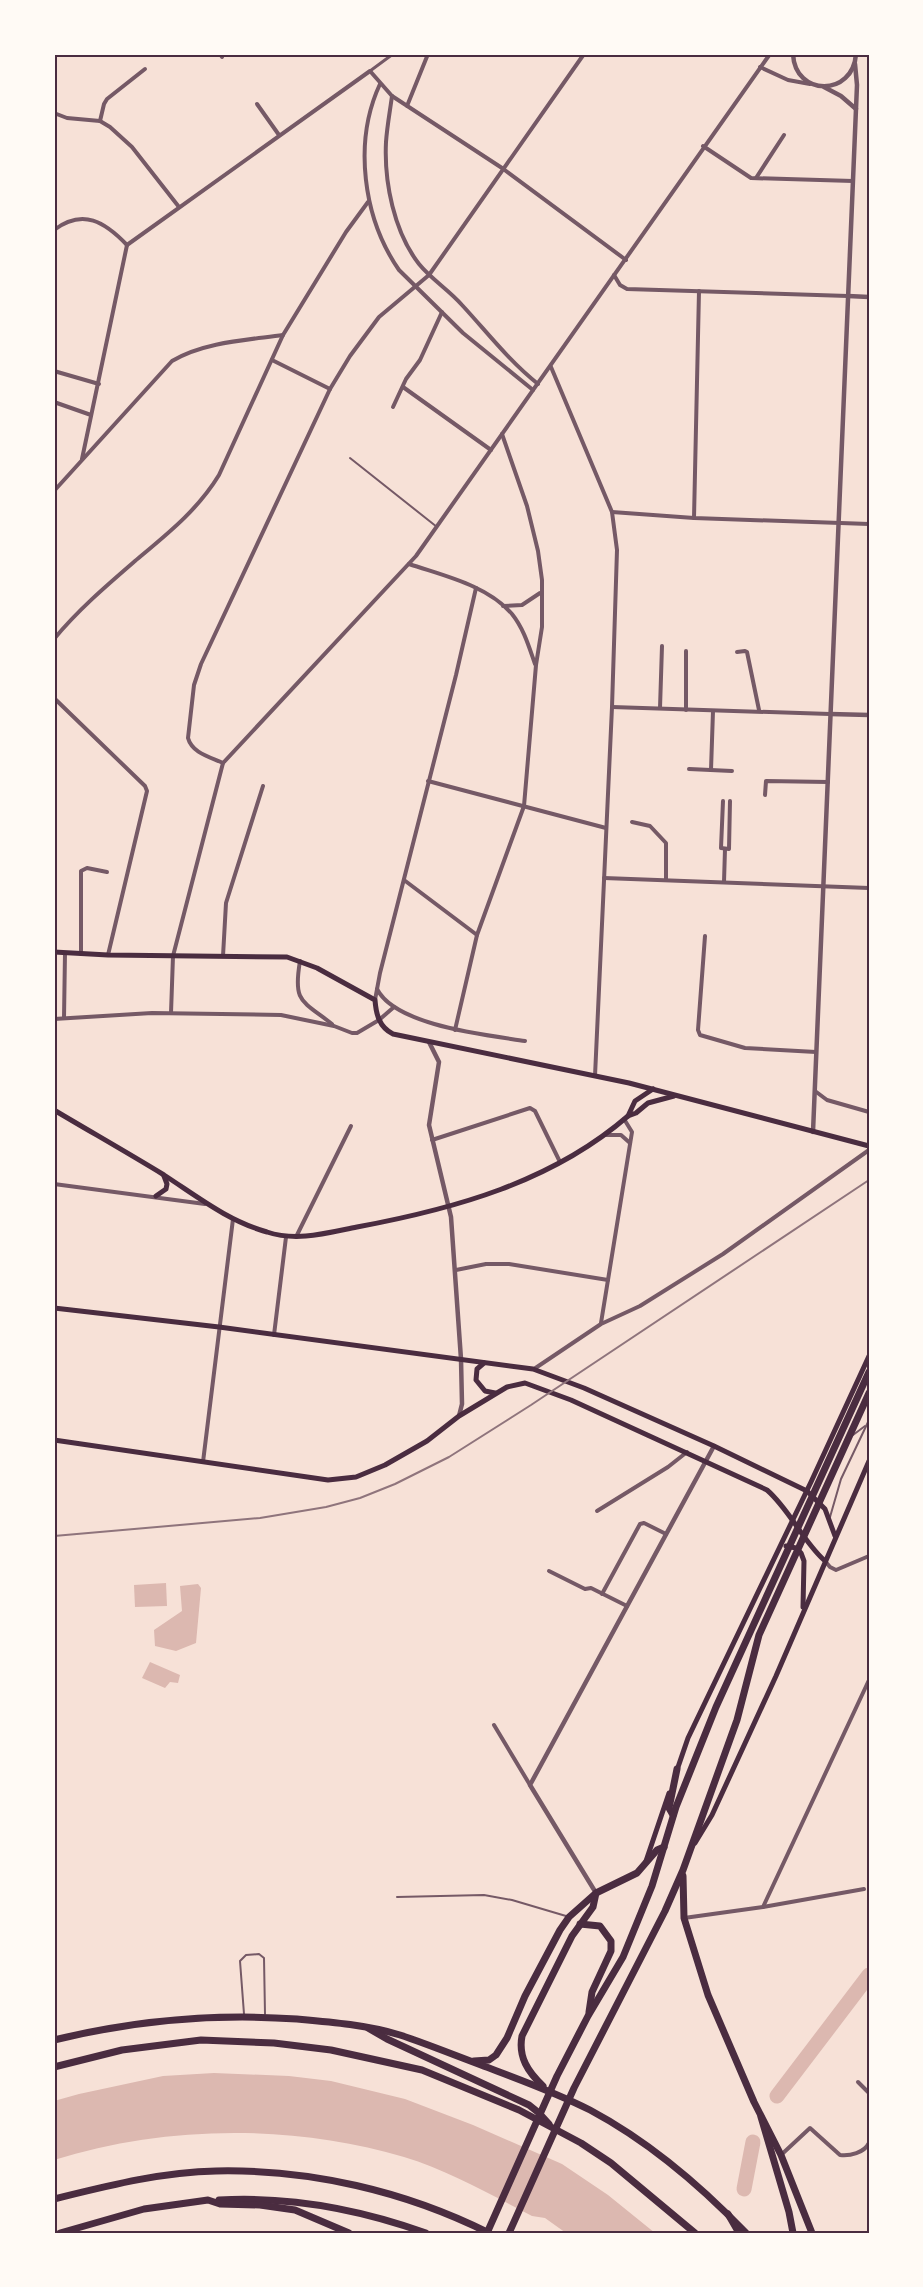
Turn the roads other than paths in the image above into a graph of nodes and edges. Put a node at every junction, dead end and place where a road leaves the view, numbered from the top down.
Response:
1 (393, 54) edge
2 (428, 54) edge
3 (584, 54) edge
4 (770, 54) edge
5 (793, 54) edge
6 (856, 54) edge
7 (855, 64) junction
8 (760, 67) junction
9 (146, 69) dead end
10 (370, 71) junction
11 (380, 84) junction
12 (813, 84) junction
13 (822, 87) junction
14 (392, 96) junction
15 (257, 104) dead end
16 (407, 106) junction
17 (856, 110) junction
18 (54, 113) edge
19 (100, 121) junction
20 (279, 135) junction
21 (784, 135) dead end
22 (703, 146) junction
23 (502, 168) junction
24 (755, 178) junction
25 (853, 182) junction
26 (368, 202) junction
27 (179, 207) junction
28 (54, 230) edge
29 (127, 245) junction
30 (626, 260) junction
31 (429, 275) junction
32 (614, 275) junction
33 (416, 285) junction
34 (699, 291) junction
35 (848, 296) junction
36 (869, 297) edge
37 (442, 312) junction
38 (284, 335) junction
39 (272, 360) junction
40 (550, 366) junction
41 (54, 371) edge
42 (99, 384) junction
43 (538, 384) junction
44 (403, 387) junction
45 (330, 389) junction
46 (533, 390) junction
47 (54, 402) edge
48 (393, 407) dead end
49 (91, 415) junction
50 (502, 434) junction
51 (491, 450) junction
52 (350, 458) dead end
53 (82, 461) junction
54 (54, 491) edge
55 (612, 512) junction
56 (694, 518) junction
57 (838, 524) junction
58 (869, 524) edge
59 (437, 527) junction
60 (409, 564) junction
61 (476, 588) junction
62 (541, 592) junction
63 (503, 606) junction
64 (54, 639) edge
65 (662, 646) dead end
66 (686, 651) dead end
67 (737, 652) dead end
68 (536, 665) junction
69 (54, 698) edge
70 (612, 707) junction
71 (660, 708) junction
72 (686, 710) junction
73 (759, 710) junction
74 (713, 711) junction
75 (830, 714) junction
76 (869, 715) edge
77 (223, 763) junction
78 (689, 769) dead end
79 (711, 770) junction
80 (732, 771) dead end
81 (428, 781) junction
82 (828, 782) junction
83 (263, 786) dead end
84 (765, 795) dead end
85 (723, 801) dead end
86 (730, 801) dead end
87 (524, 806) junction
88 (632, 822) dead end
89 (606, 828) junction
90 (725, 849) junction
91 (107, 872) dead end
92 (604, 878) junction
93 (666, 879) junction
94 (404, 880) junction
95 (724, 882) junction
96 (823, 886) junction
97 (869, 888) edge
98 (477, 935) junction
99 (705, 936) dead end
100 (54, 952) edge
101 (65, 953) junction
102 (81, 954) junction
103 (108, 955) junction
104 (173, 956) junction
105 (223, 957) junction
106 (300, 960) junction
107 (376, 988) junction
108 (365, 994) junction
109 (375, 1000) junction
110 (394, 1007) junction
111 (171, 1013) junction
112 (64, 1018) junction
113 (54, 1019) edge
114 (379, 1020) junction
115 (334, 1026) junction
116 (455, 1030) junction
117 (525, 1041) dead end
118 (429, 1042) junction
119 (817, 1052) junction
120 (595, 1076) junction
121 (653, 1089) junction
122 (815, 1091) junction
123 (675, 1095) junction
124 (827, 1100) junction
125 (815, 1102) junction
126 (54, 1110) edge
127 (869, 1112) edge
128 (626, 1118) junction
129 (351, 1126) dead end
130 (813, 1132) junction
131 (605, 1135) junction
132 (431, 1141) junction
133 (630, 1143) junction
134 (869, 1148) edge
135 (560, 1162) junction
136 (165, 1176) junction
137 (54, 1184) edge
138 (156, 1196) junction
139 (206, 1204) junction
140 (449, 1207) junction
141 (234, 1219) junction
142 (286, 1237) junction
143 (296, 1238) junction
144 (456, 1269) junction
145 (608, 1280) junction
146 (54, 1308) edge
147 (601, 1324) junction
148 (219, 1327) junction
149 (274, 1335) junction
150 (869, 1356) edge
151 (461, 1359) junction
152 (484, 1363) junction
153 (533, 1369) junction
154 (869, 1372) edge
155 (496, 1393) junction
156 (869, 1393) edge
157 (459, 1416) junction
158 (869, 1420) edge
159 (867, 1424) junction
160 (54, 1440) edge
161 (714, 1446) junction
162 (687, 1452) junction
163 (822, 1458) junction
164 (706, 1460) junction
165 (869, 1461) edge
166 (203, 1462) junction
167 (807, 1491) junction
168 (597, 1511) dead end
169 (793, 1520) junction
170 (829, 1520) junction
171 (666, 1534) junction
172 (835, 1536) junction
173 (780, 1546) junction
174 (869, 1556) edge
175 (824, 1560) junction
176 (549, 1571) dead end
177 (602, 1594) junction
178 (627, 1606) junction
179 (803, 1611) junction
180 (869, 1680) edge
181 (494, 1725) dead end
182 (677, 1769) junction
183 (530, 1785) junction
184 (673, 1815) junction
185 (664, 1846) junction
186 (689, 1852) junction
187 (645, 1864) junction
188 (683, 1870) junction
189 (864, 1889) dead end
190 (596, 1893) junction
191 (398, 1897) dead end
192 (763, 1907) junction
193 (569, 1917) junction
194 (684, 1918) junction
195 (580, 1924) junction
196 (588, 2016) junction
197 (244, 2017) junction
198 (265, 2017) junction
199 (368, 2028) junction
200 (54, 2040) edge
201 (470, 2061) junction
202 (54, 2067) edge
203 (858, 2082) dead end
204 (547, 2090) junction
205 (869, 2093) edge
206 (761, 2117) junction
207 (551, 2127) junction
208 (869, 2143) edge
209 (868, 2150) edge
210 (781, 2155) junction
211 (54, 2199) edge
212 (208, 2200) junction
213 (728, 2214) junction
214 (60, 2233) edge
215 (349, 2233) edge
216 (426, 2233) edge
217 (488, 2233) edge
218 (508, 2233) edge
219 (695, 2233) edge
220 (739, 2233) edge
221 (746, 2233) edge
222 (793, 2233) edge
223 (812, 2233) edge

1 - 10 street
2 - 16 street
3 - 23 street
4 - 8 street
5 - 12 street
6 - 7 street
7 - 13 street
7 - 17 street
8 - 12 street
8 - 22 street
9 - 19 street
10 - 11 street
10 - 20 street
11 - 14 street
11 - 26 street
12 - 13 street
13 - 17 street
14 - 16 street
14 - 31 street
15 - 20 street
16 - 23 street
17 - 25 street
18 - 19 street
19 - 27 street
20 - 27 street
21 - 24 street
22 - 24 street
22 - 30 street
23 - 30 street
23 - 31 street
24 - 25 street
25 - 35 street
26 - 33 street
26 - 38 street
27 - 29 street
28 - 29 street
29 - 42 street
30 - 32 street
31 - 33 street
31 - 43 street
32 - 34 street
32 - 40 street
33 - 37 street
33 - 45 street
34 - 35 street
34 - 56 street
35 - 36 street
35 - 57 street
37 - 44 street
37 - 46 street
38 - 39 street
38 - 53 street
39 - 45 street
39 - 64 street
40 - 43 street
40 - 55 street
41 - 42 street
42 - 49 street
43 - 46 street
44 - 48 street
44 - 51 street
45 - 77 street
46 - 50 street
47 - 49 street
49 - 53 street
50 - 51 street
50 - 62 street
51 - 59 street
52 - 59 lane
53 - 54 street
55 - 56 street
55 - 70 street
56 - 57 street
57 - 58 street
57 - 75 street
59 - 60 street
60 - 61 street
60 - 77 street
61 - 63 street
61 - 81 street
62 - 63 street
62 - 68 street
63 - 68 street
65 - 71 street
66 - 72 street
67 - 73 street
68 - 87 street
69 - 103 street
70 - 71 street
70 - 89 street
71 - 72 street
72 - 74 street
73 - 74 street
73 - 75 street
74 - 79 street
75 - 76 street
75 - 82 street
77 - 104 street
78 - 79 street
79 - 80 street
81 - 87 street
81 - 94 street
82 - 84 street
82 - 96 street
83 - 105 street
85 - 90 street
86 - 90 street
87 - 89 street
87 - 98 street
88 - 93 street
89 - 92 street
90 - 95 street
91 - 102 street
92 - 93 street
92 - 120 street
93 - 95 street
94 - 98 street
94 - 107 street
95 - 96 street
96 - 97 street
96 - 119 street
98 - 116 street
99 - 119 street
100 - 101 main road
101 - 102 main road
101 - 112 street
102 - 103 main road
103 - 104 main road
104 - 105 main road
104 - 111 street
105 - 106 main road
106 - 108 main road
106 - 115 street
107 - 108 street
107 - 109 street
107 - 110 street
108 - 109 main road
109 - 114 main road
110 - 114 street
110 - 116 street
111 - 112 street
111 - 115 street
112 - 113 street
114 - 115 street
114 - 118 main road
116 - 117 street
118 - 120 main road
118 - 132 street
119 - 122 street
120 - 121 main road
121 - 123 main road
121 - 128 main road
122 - 124 street
122 - 125 street
123 - 128 main road
123 - 130 main road
124 - 125 street
124 - 127 street
125 - 130 street
126 - 136 main road
128 - 131 main road
128 - 133 street
129 - 143 street
130 - 134 main road
131 - 133 street
131 - 135 main road
132 - 135 street
132 - 140 street
133 - 145 street
134 - 147 street
135 - 140 main road
136 - 138 main road
136 - 139 main road
137 - 138 street
138 - 139 street
139 - 141 main road
140 - 143 main road
140 - 144 street
141 - 142 main road
141 - 148 street
142 - 143 main road
142 - 149 street
144 - 145 street
144 - 151 street
145 - 147 street
146 - 148 main road
147 - 153 street
148 - 149 main road
148 - 166 street
149 - 151 main road
150 - 163 main road
151 - 152 main road
151 - 157 street
152 - 153 main road
152 - 155 main road
153 - 161 main road
154 - 184 highway
155 - 157 main road
155 - 162 main road
156 - 186 highway
157 - 166 main road
158 - 159 lane
159 - 163 lane
159 - 170 lane
160 - 166 main road
161 - 164 street
161 - 167 main road
162 - 164 main road
162 - 168 street
163 - 167 main road
164 - 169 main road
164 - 171 street
165 - 172 main road
167 - 169 main road
167 - 170 main road
169 - 173 main road
169 - 175 main road
170 - 172 main road
171 - 177 street
171 - 178 street
172 - 175 main road
173 - 179 main road
173 - 182 main road
174 - 175 street
175 - 179 main road
176 - 177 street
177 - 178 street
178 - 183 street
179 - 186 main road
180 - 192 street
181 - 183 street
182 - 184 highway
182 - 187 main road
183 - 190 street
184 - 185 highway
185 - 187 highway
185 - 196 highway
186 - 188 highway
187 - 190 highway
188 - 194 highway
188 - 218 highway
189 - 192 street
190 - 193 highway
190 - 195 highway
191 - 193 lane
192 - 194 street
193 - 201 highway
194 - 206 highway
195 - 196 highway
195 - 204 highway
196 - 217 highway
197 - 198 highway
197 - 198 lane
197 - 200 highway
198 - 199 highway
199 - 201 highway
199 - 207 highway
201 - 204 highway
202 - 207 highway
203 - 205 street
204 - 213 highway
206 - 210 highway
206 - 222 highway
207 - 219 highway
208 - 209 street
209 - 210 street
210 - 223 highway
211 - 217 highway
212 - 214 highway
212 - 215 highway
212 - 216 highway
213 - 220 highway
213 - 221 highway

